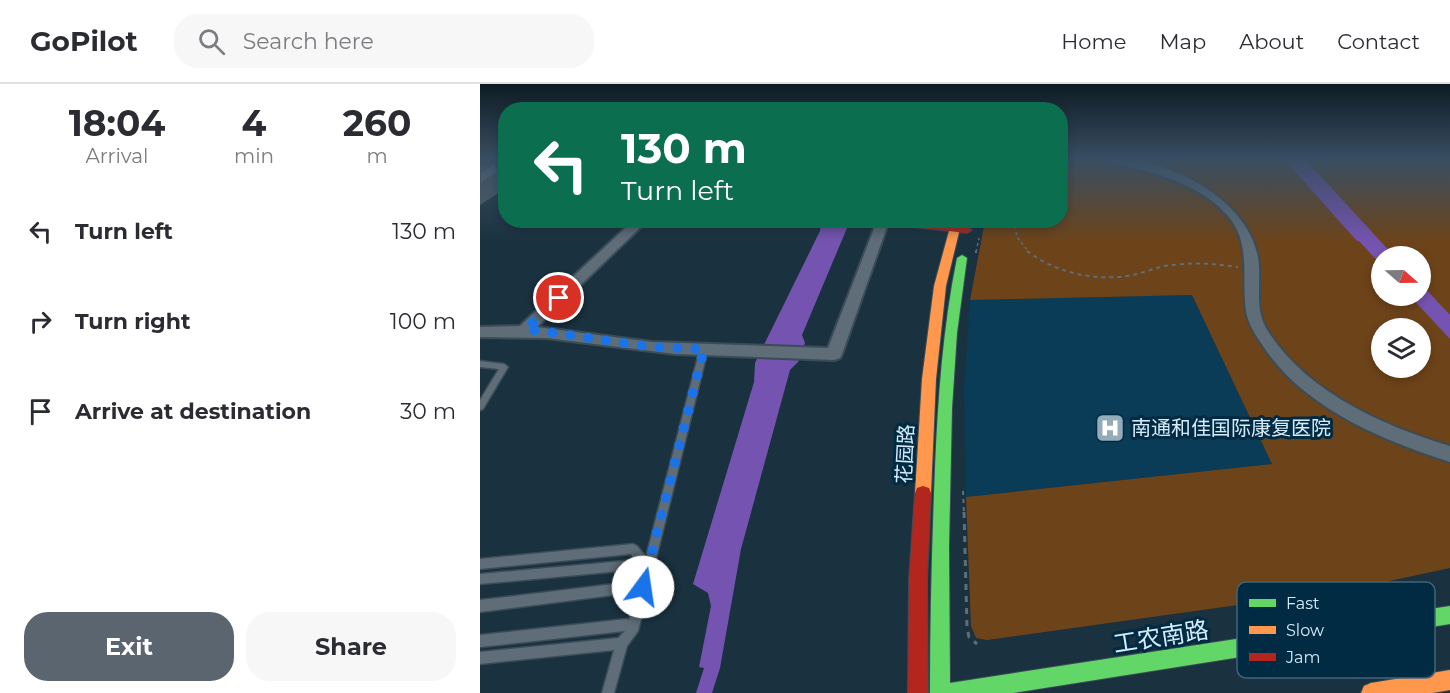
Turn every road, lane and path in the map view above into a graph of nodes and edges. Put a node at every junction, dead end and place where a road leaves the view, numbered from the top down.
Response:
1 (1194, 186) edge
2 (633, 228) edge
3 (880, 228) edge
4 (929, 228) edge
5 (1015, 228) edge
6 (969, 234) edge
7 (1252, 269) junction
8 (526, 329) junction
9 (480, 332) edge
10 (704, 349) junction
11 (480, 364) edge
12 (480, 407) edge
13 (1450, 454) edge
14 (963, 482) dead end
15 (480, 564) edge
16 (644, 564) junction
17 (480, 579) edge
18 (638, 586) junction
19 (480, 606) edge
20 (1450, 615) edge
21 (1435, 617) edge
22 (627, 625) junction
23 (480, 640) edge
24 (622, 643) junction
25 (977, 644) dead end
26 (1237, 648) edge
27 (480, 658) edge
28 (1450, 680) edge
29 (608, 693) edge
30 (918, 693) edge
31 (940, 693) edge
32 (950, 693) edge
33 (1371, 693) edge

1 - 7 street
2 - 8 street
3 - 10 street
4 - 6 main road
5 - 7 path
6 - 30 main road, 花园路
6 - 31 main road, 花园路
7 - 13 street
8 - 9 street
8 - 10 street
10 - 24 lane
11 - 12 lane
14 - 25 path
15 - 16 lane
16 - 17 lane
16 - 18 lane
18 - 19 lane
18 - 22 lane
20 - 21 main road, 工农南路
22 - 23 lane
22 - 24 lane
24 - 27 lane
24 - 29 lane
26 - 32 main road, 工农南路
28 - 33 main road

